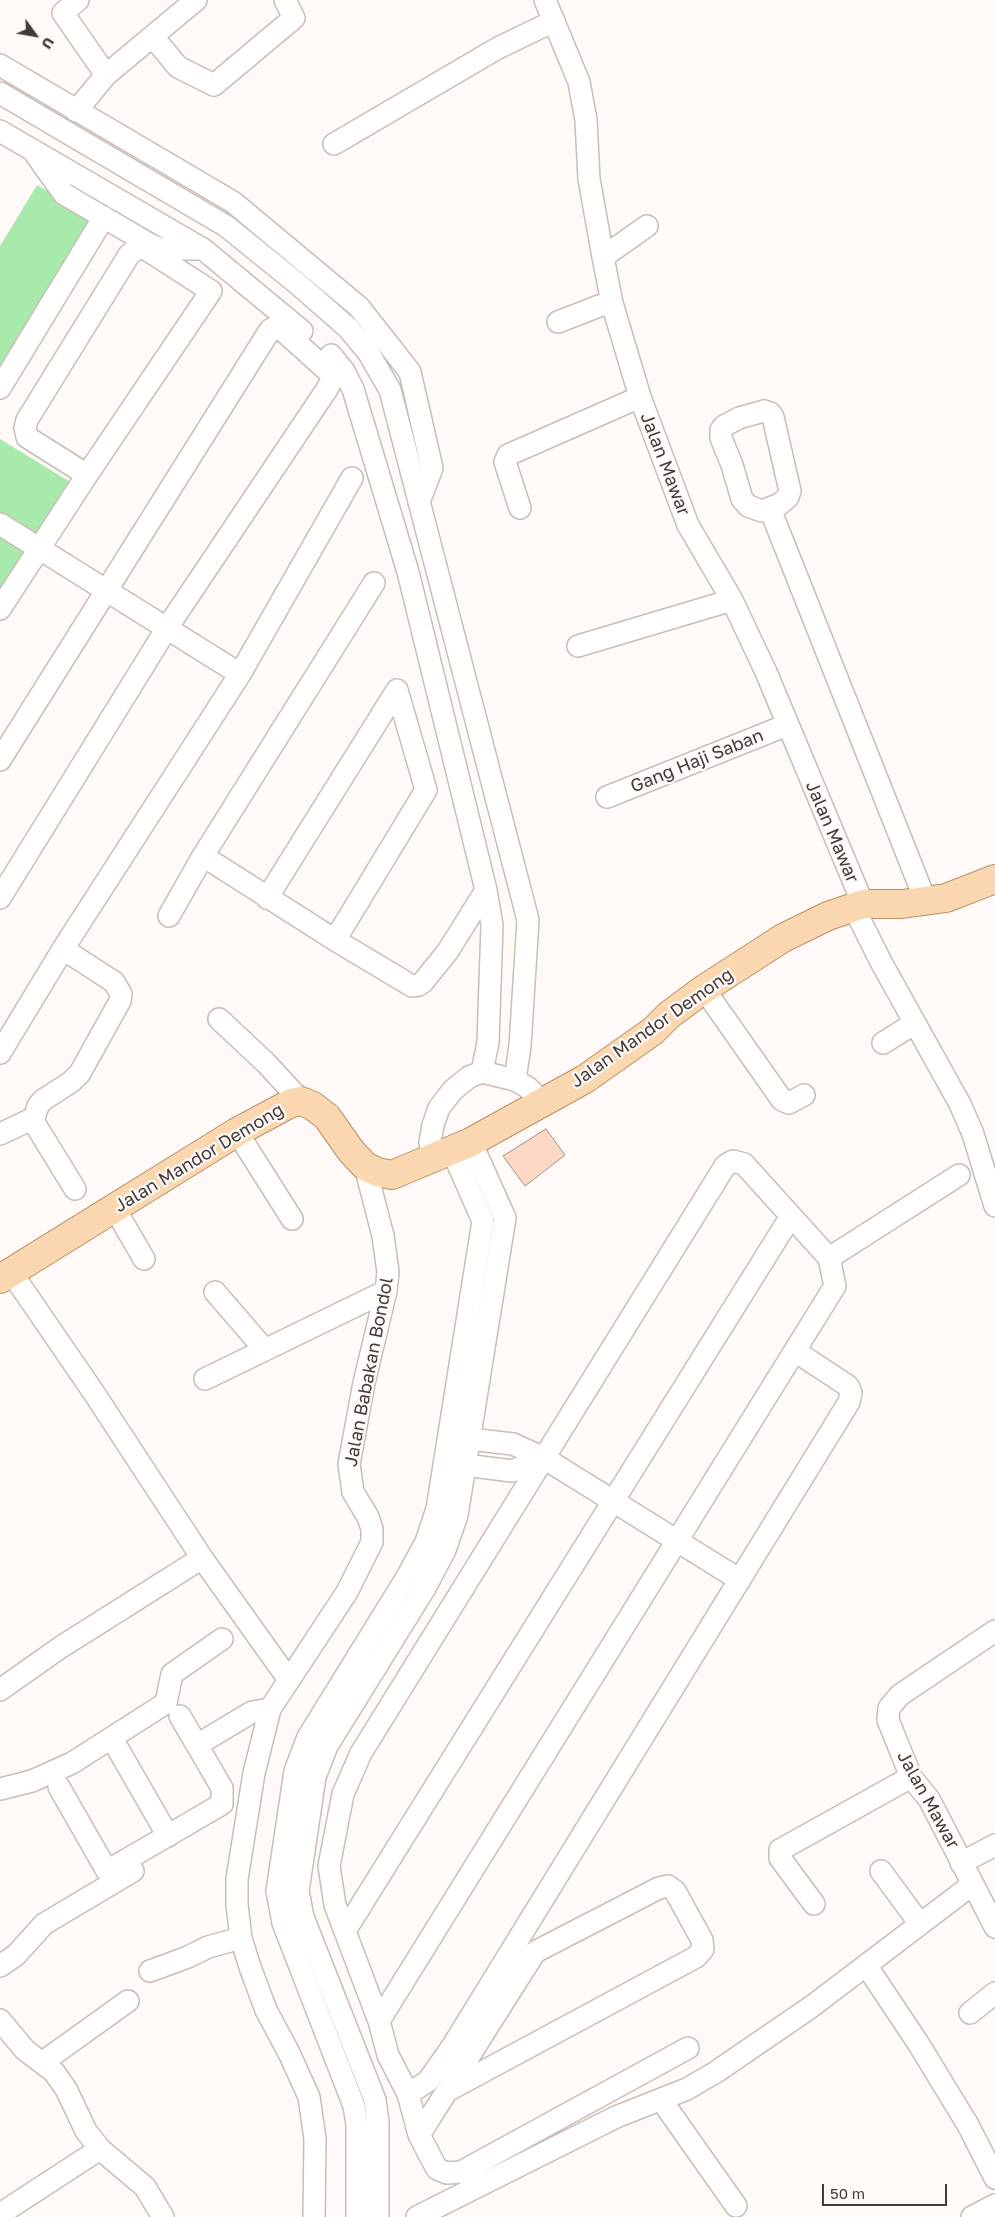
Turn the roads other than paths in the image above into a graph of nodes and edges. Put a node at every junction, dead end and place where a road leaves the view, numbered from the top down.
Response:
1 (78, 0) edge
2 (196, 0) edge
3 (285, 0) edge
4 (545, 0) edge
5 (554, 21) junction
6 (154, 37) junction
7 (0, 65) edge
8 (106, 75) junction
9 (0, 93) edge
10 (76, 111) junction
11 (0, 131) edge
12 (334, 144) dead end
13 (34, 151) junction
14 (104, 217) junction
15 (647, 226) dead end
16 (203, 249) junction
17 (603, 257) junction
18 (612, 303) junction
19 (558, 322) dead end
20 (0, 388) edge
21 (640, 397) junction
22 (87, 475) junction
23 (352, 478) dead end
24 (419, 502) junction
25 (520, 508) dead end
26 (770, 510) junction
27 (0, 524) edge
28 (40, 548) junction
29 (374, 583) dead end
30 (106, 590) junction
31 (732, 600) junction
32 (0, 609) edge
33 (167, 628) junction
34 (578, 646) dead end
35 (240, 674) junction
36 (787, 725) junction
37 (0, 760) edge
38 (607, 797) dead end
39 (203, 856) junction
40 (992, 887) edge
41 (486, 890) junction
42 (0, 898) edge
43 (268, 898) junction
44 (926, 902) junction
45 (858, 906) junction
46 (169, 916) dead end
47 (335, 940) junction
48 (63, 949) junction
49 (704, 989) junction
50 (219, 1019) dead end
51 (915, 1023) junction
52 (488, 1042) junction
53 (883, 1043) dead end
54 (520, 1046) junction
55 (0, 1053) edge
56 (482, 1072) junction
57 (515, 1080) junction
58 (804, 1095) dead end
59 (301, 1100) junction
60 (543, 1102) junction
61 (34, 1118) junction
62 (237, 1132) junction
63 (0, 1134) edge
64 (452, 1151) junction
65 (365, 1166) junction
66 (959, 1175) dead end
67 (75, 1189) dead end
68 (995, 1206) edge
69 (115, 1209) junction
70 (791, 1216) junction
71 (292, 1219) dead end
72 (829, 1258) junction
73 (144, 1259) dead end
74 (5, 1275) edge
75 (386, 1291) junction
76 (215, 1292) dead end
77 (265, 1350) junction
78 (794, 1351) junction
79 (205, 1379) dead end
80 (469, 1439) junction
81 (544, 1458) junction
82 (465, 1465) junction
83 (613, 1501) junction
84 (677, 1541) junction
85 (202, 1558) junction
86 (740, 1580) junction
87 (995, 1630) edge
88 (222, 1639) dead end
89 (351, 1667) junction
90 (369, 1678) junction
91 (289, 1680) junction
92 (0, 1690) edge
93 (270, 1709) junction
94 (180, 1716) dead end
95 (197, 1745) junction
96 (118, 1749) dead end
97 (911, 1777) junction
98 (59, 1787) dead end
99 (0, 1789) edge
100 (248, 1802) junction
101 (168, 1836) junction
102 (995, 1845) edge
103 (961, 1862) junction
104 (881, 1871) dead end
105 (973, 1884) junction
106 (814, 1904) dead end
107 (920, 1924) junction
108 (995, 1927) edge
109 (308, 1929) junction
110 (345, 1931) junction
111 (288, 1937) junction
112 (242, 1938) junction
113 (518, 1941) junction
114 (535, 1952) junction
115 (866, 1965) junction
116 (0, 1966) edge
117 (150, 1971) dead end
118 (995, 1993) edge
119 (128, 2001) dead end
120 (970, 2013) dead end
121 (0, 2020) edge
122 (379, 2021) junction
123 (688, 2048) dead end
124 (43, 2062) junction
125 (447, 2091) junction
126 (408, 2094) junction
127 (662, 2101) junction
128 (419, 2135) junction
129 (100, 2149) junction
130 (995, 2178) edge
131 (995, 2205) edge
132 (736, 2206) dead end
133 (0, 2214) edge
134 (163, 2217) edge
135 (314, 2217) edge
136 (357, 2217) edge
137 (378, 2217) edge
138 (418, 2217) edge
139 (972, 2217) edge

1 - 8 street
2 - 6 street
3 - 6 street
4 - 5 street, Jalan Mawar
5 - 12 street
5 - 17 street, Jalan Mawar
6 - 8 street
7 - 10 street
8 - 10 street
9 - 24 street
10 - 24 street
11 - 13 street
13 - 14 street
13 - 16 street
14 - 16 street
14 - 20 street
15 - 17 street
16 - 41 street
17 - 18 street, Jalan Mawar
18 - 19 street
18 - 21 street, Jalan Mawar
21 - 25 street
21 - 31 street, Jalan Mawar
22 - 22 street
22 - 28 street
23 - 35 street
24 - 54 street
26 - 26 street
26 - 44 street
27 - 28 street
28 - 30 street
28 - 32 street
29 - 39 street
30 - 33 street
30 - 33 street
30 - 37 street
31 - 34 street
31 - 36 street, Jalan Mawar
33 - 35 street
33 - 42 street
35 - 48 street
36 - 38 street, Gang Haji Saban
36 - 45 street, Jalan Mawar
39 - 43 street
39 - 46 street
40 - 44 main road, Jalan Mandor Demong
41 - 47 street
41 - 52 street
43 - 47 street
43 - 47 street
44 - 45 main road, Jalan Mandor Demong
45 - 49 main road, Jalan Mandor Demong
45 - 51 street, Jalan Mawar
48 - 55 street
48 - 61 street
49 - 58 street
49 - 60 main road, Jalan Mandor Demong
50 - 59 street
51 - 53 street
51 - 68 street, Jalan Mawar
52 - 54 street
52 - 56 street
54 - 57 street
56 - 57 street
56 - 64 street
57 - 60 street
59 - 62 main road, Jalan Mandor Demong
59 - 65 main road, Jalan Mandor Demong
60 - 64 main road, Jalan Mandor Demong
61 - 63 street
61 - 67 street
62 - 69 main road, Jalan Mandor Demong
62 - 71 street
64 - 65 main road, Jalan Mandor Demong
64 - 80 street
64 - 89 street
65 - 75 street, Jalan Babakan Bondol
66 - 72 street
69 - 73 street
69 - 74 main road, Jalan Mandor Demong
70 - 72 street
70 - 81 street
70 - 83 street
72 - 78 street
74 - 85 street
75 - 77 street
75 - 91 street, Jalan Babakan Bondol
76 - 77 street
77 - 79 street
78 - 84 street
78 - 86 street
80 - 81 street
80 - 82 street
81 - 82 street
81 - 83 street
81 - 110 street
82 - 90 street
83 - 84 street
83 - 110 street
84 - 86 street
84 - 122 street
85 - 91 street
85 - 92 street
86 - 113 street
87 - 97 street, Jalan Mawar
88 - 99 street
89 - 90 street
89 - 111 street
90 - 109 street
91 - 93 street, Jalan Babakan Bondol
93 - 95 street
93 - 100 street, Jalan Babakan Bondol
94 - 95 street
95 - 101 street
96 - 101 street
97 - 103 street, Jalan Mawar
97 - 106 street
98 - 101 street
100 - 112 street, Jalan Babakan Bondol
100 - 116 street
102 - 103 street
103 - 105 street, Jalan Mawar
104 - 107 street
105 - 107 street
105 - 108 street, Jalan Mawar
107 - 115 street
109 - 111 street
109 - 137 street
110 - 122 street
111 - 136 street
112 - 117 street
112 - 135 street, Jalan Babakan Bondol
113 - 114 street
113 - 126 street
114 - 125 street
114 - 125 street
115 - 127 street
115 - 130 street
118 - 120 street
119 - 124 street
121 - 124 street
122 - 126 street
123 - 128 street
124 - 129 street
125 - 128 street
126 - 128 street
127 - 132 street
127 - 138 street
129 - 133 street
129 - 134 street
131 - 139 street

